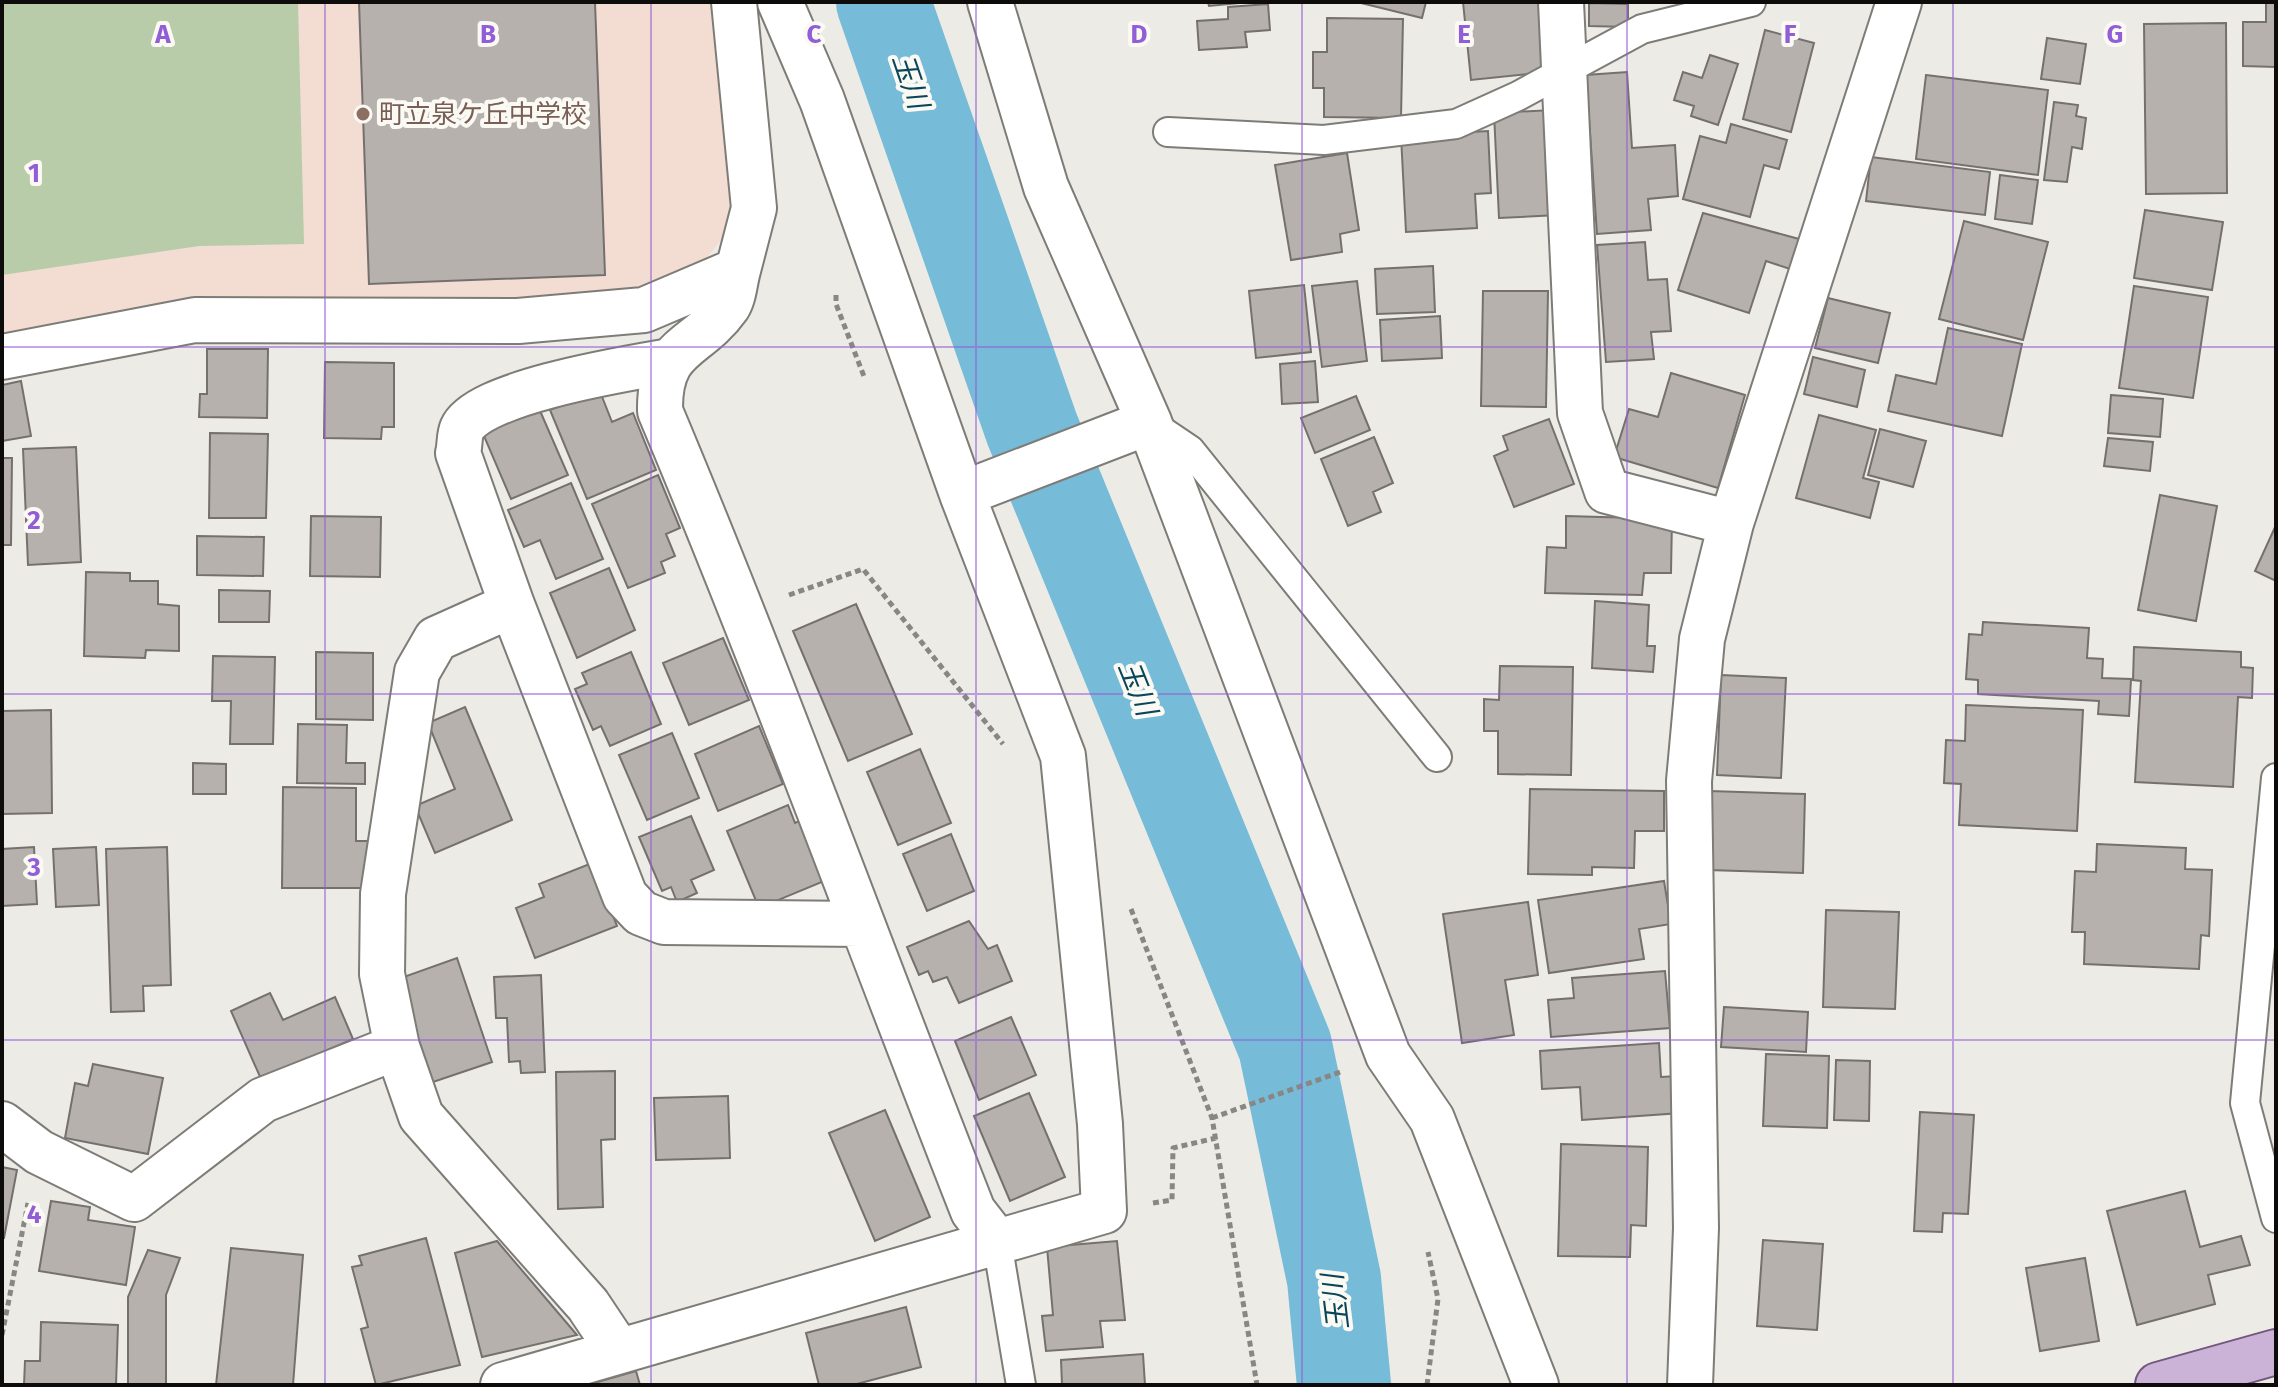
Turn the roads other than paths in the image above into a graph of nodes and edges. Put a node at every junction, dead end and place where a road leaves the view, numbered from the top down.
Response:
1 (734, 2) edge
2 (780, 2) edge
3 (990, 2) edge
4 (1561, 2) edge
5 (1751, 2) edge
6 (1899, 2) edge
7 (1566, 70) junction
8 (1168, 132) dead end
9 (738, 270) junction
10 (2, 357) edge
11 (670, 361) junction
12 (1149, 422) junction
13 (962, 494) junction
14 (1731, 523) junction
15 (512, 605) junction
16 (1437, 757) dead end
17 (2276, 778) edge
18 (860, 924) junction
19 (397, 1047) junction
20 (2, 1124) edge
21 (2276, 1218) edge
22 (997, 1242) junction
23 (618, 1350) junction
24 (2276, 1352) edge
25 (503, 1385) edge
26 (1021, 1385) edge
27 (1536, 1385) edge
28 (1690, 1385) edge
29 (2158, 1385) edge

1 - 9 street
2 - 13 street
3 - 12 street
4 - 7 street
5 - 7 lane
6 - 14 street
7 - 8 lane
7 - 14 street
9 - 10 street
9 - 11 street
11 - 15 street
11 - 18 street
12 - 13 street
12 - 16 lane
12 - 27 street
13 - 22 street
14 - 28 street
15 - 18 street
15 - 19 street
17 - 21 lane
18 - 22 street
19 - 20 street
19 - 23 street
22 - 23 street
22 - 26 lane
23 - 25 street
24 - 29 main road

